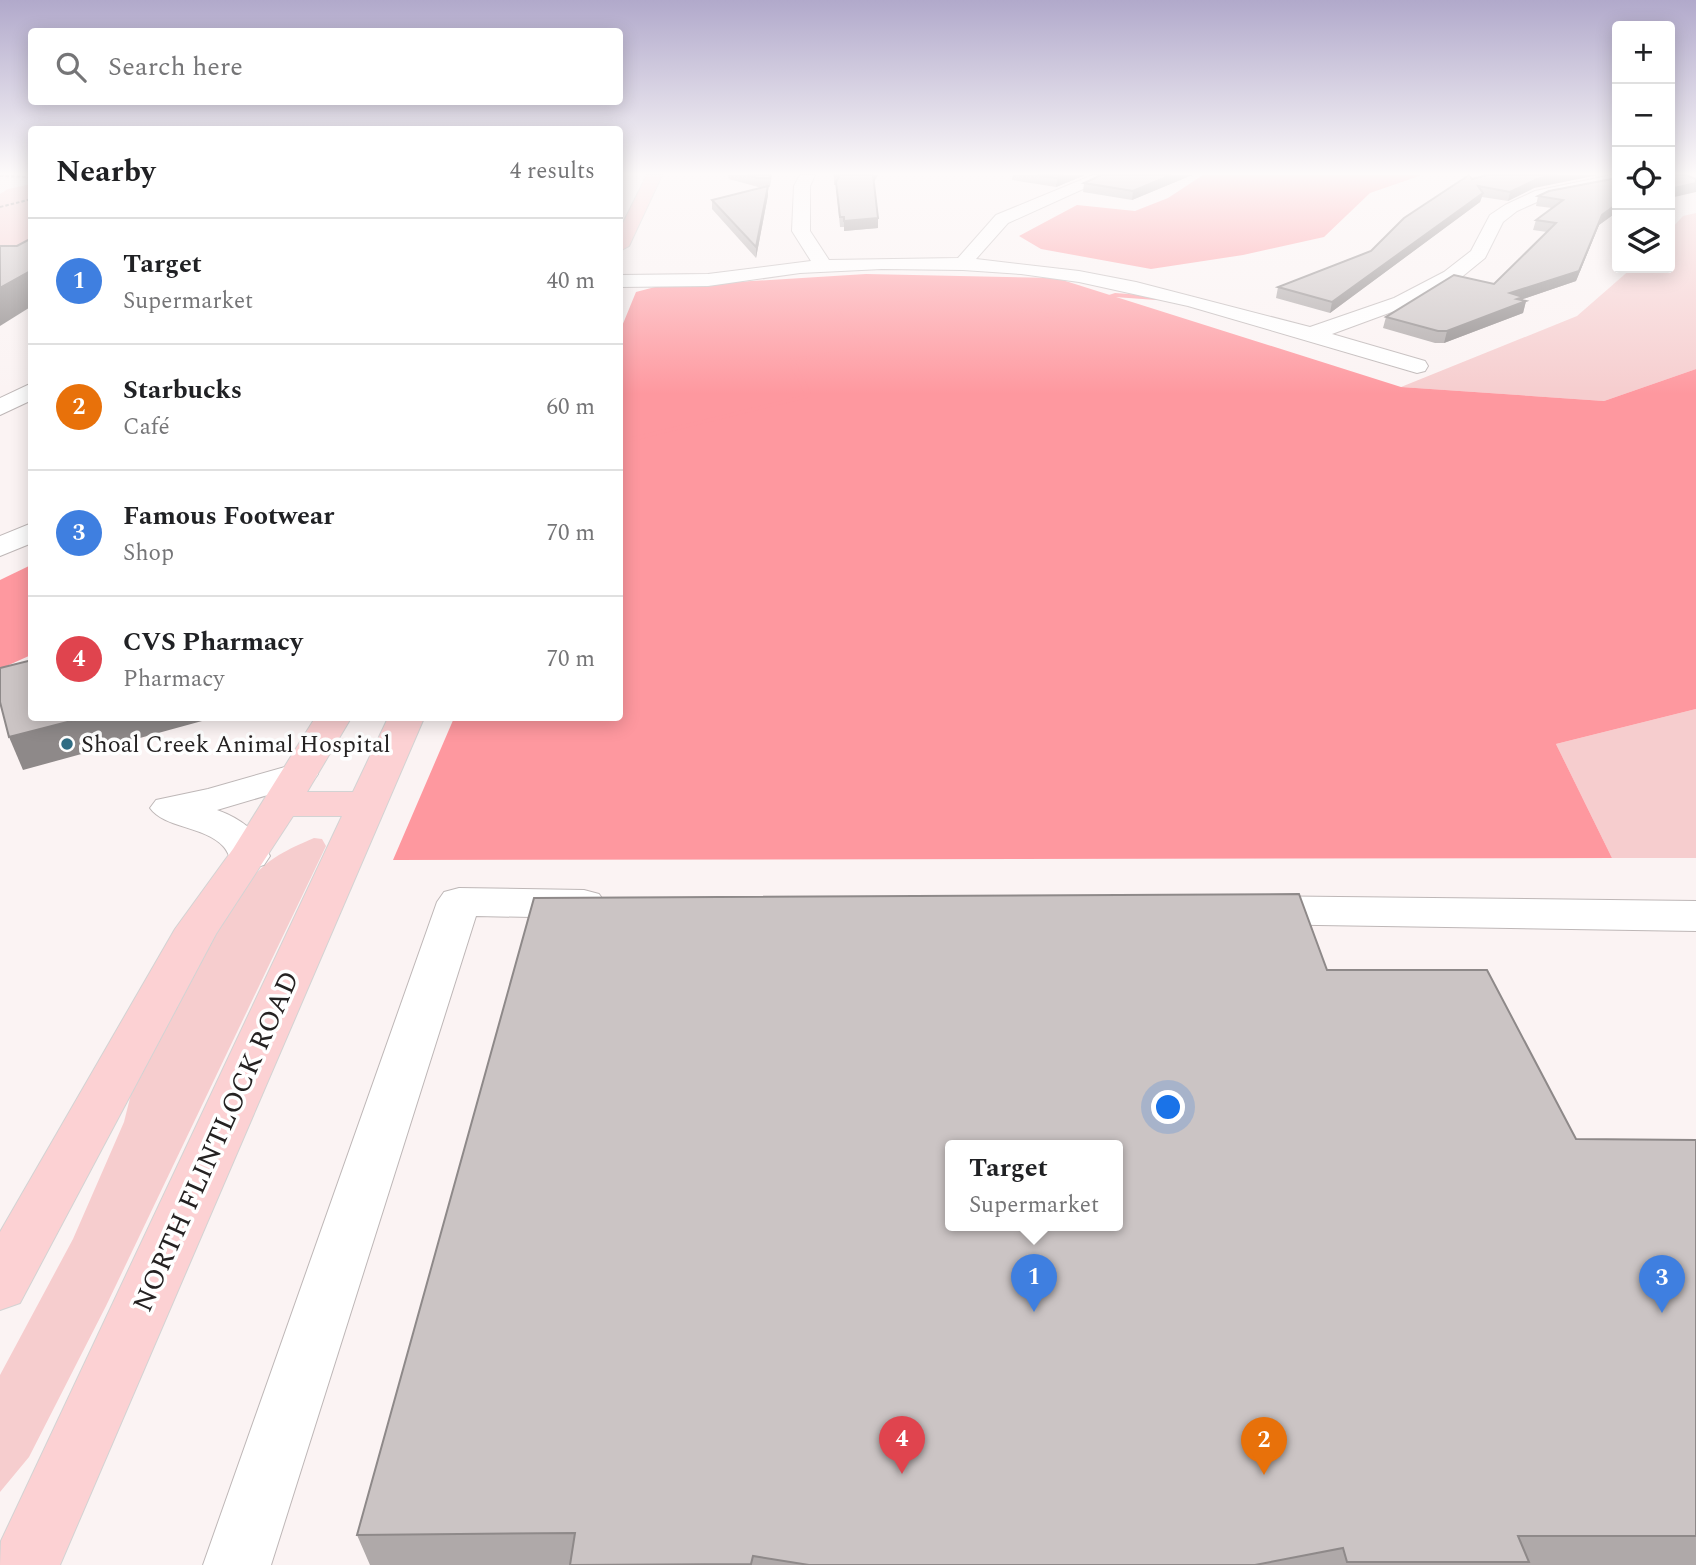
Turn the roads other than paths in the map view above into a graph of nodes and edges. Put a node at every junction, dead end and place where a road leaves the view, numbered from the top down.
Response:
1 (812, 248) edge
2 (977, 248) edge
3 (1482, 248) edge
4 (963, 264) junction
5 (824, 267) junction
6 (747, 274) junction
7 (623, 275) edge
8 (623, 281) edge
9 (1311, 334) junction
10 (1418, 366) dead end
11 (28, 392) edge
12 (0, 408) edge
13 (0, 416) edge
14 (28, 419) edge
15 (28, 534) edge
16 (0, 547) edge
17 (331, 721) edge
18 (405, 721) edge
19 (290, 789) junction
20 (367, 803) junction
21 (249, 856) junction
22 (625, 904) edge
23 (1208, 910) edge
24 (1696, 916) edge
25 (0, 1285) edge
26 (25, 1565) edge
27 (237, 1565) edge

1 - 5 street
2 - 4 street
3 - 9 street
4 - 5 street
4 - 9 street
5 - 6 street
6 - 7 street
6 - 8 street
9 - 10 street
11 - 12 street
13 - 14 street
15 - 16 street
17 - 19 main road
18 - 20 main road, NORTH FLINTLOCK ROAD
19 - 20 main road
19 - 21 main road
19 - 21 street
20 - 26 main road, NORTH FLINTLOCK ROAD
21 - 25 main road
22 - 27 street
23 - 24 street

